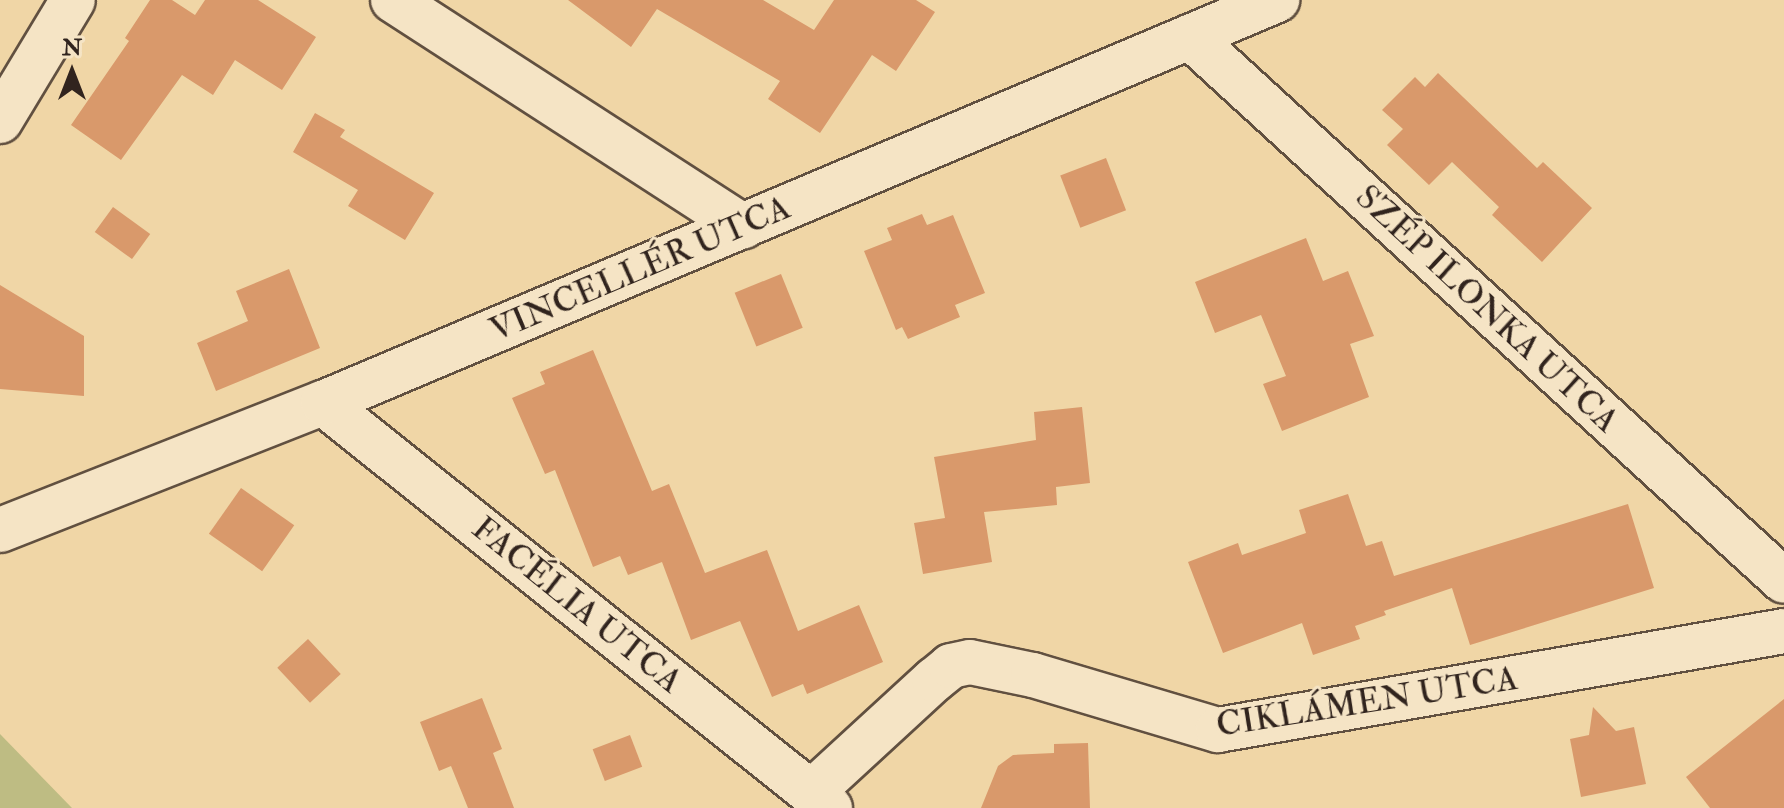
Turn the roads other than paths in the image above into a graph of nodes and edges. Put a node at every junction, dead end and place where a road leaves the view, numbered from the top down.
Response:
1 (73, 0) edge
2 (393, 0) edge
3 (1277, 0) edge
4 (1190, 37) junction
5 (0, 121) edge
6 (743, 226) junction
7 (323, 403) junction
8 (0, 530) edge
9 (1784, 581) edge
10 (1784, 631) edge
11 (821, 800) edge

1 - 5 street
2 - 6 street
3 - 4 street, VINCELLÉR UTCA
4 - 6 street, VINCELLÉR UTCA
4 - 9 street, SZÉP ILONKA UTCA
6 - 7 street, VINCELLÉR UTCA
7 - 8 street, VINCELLÉR UTCA
7 - 11 street, FACÉLIA UTCA
10 - 11 street, CIKLÁMEN UTCA

